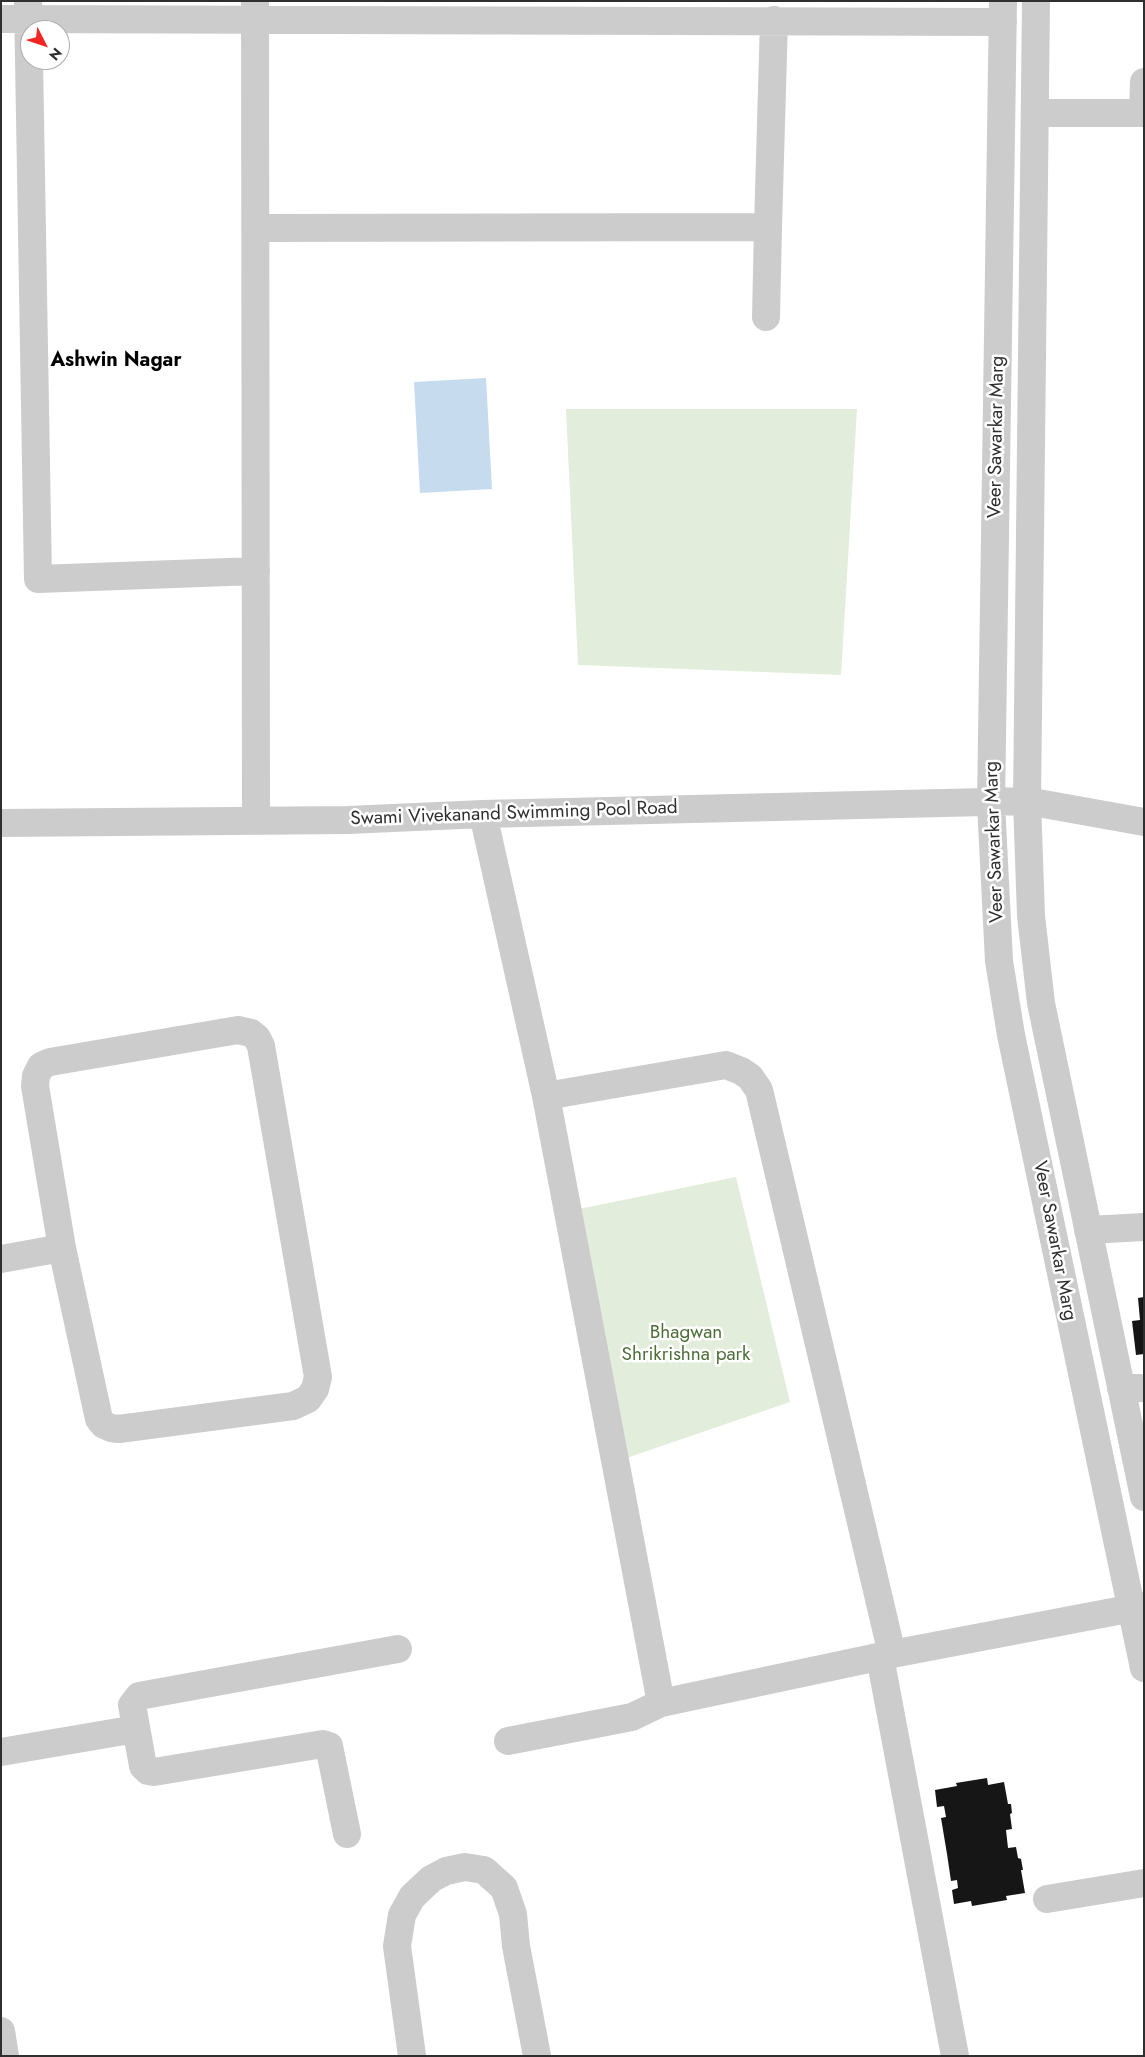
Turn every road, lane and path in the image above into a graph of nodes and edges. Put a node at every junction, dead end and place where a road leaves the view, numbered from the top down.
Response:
1 (1036, 1) edge
2 (28, 10) edge
3 (255, 10) edge
4 (1003, 11) edge
5 (1, 19) edge
6 (774, 20) junction
7 (1144, 82) edge
8 (1035, 113) junction
9 (1144, 113) edge
10 (768, 227) junction
11 (256, 228) junction
12 (766, 317) dead end
13 (256, 571) junction
14 (1028, 801) junction
15 (991, 803) junction
16 (484, 814) junction
17 (256, 819) junction
18 (1144, 822) edge
19 (1, 823) edge
20 (546, 1096) junction
21 (1144, 1227) edge
22 (1088, 1230) junction
23 (62, 1248) junction
24 (1, 1259) edge
25 (1132, 1388) edge
26 (1144, 1497) edge
27 (1138, 1607) edge
28 (398, 1649) dead end
29 (886, 1655) junction
30 (1144, 1668) edge
31 (661, 1703) junction
32 (136, 1729) junction
33 (508, 1741) dead end
34 (1, 1752) edge
35 (347, 1834) dead end
36 (1144, 1883) edge
37 (1047, 1900) dead end
38 (1, 2031) edge
39 (6, 2056) edge
40 (412, 2056) edge
41 (537, 2056) edge
42 (955, 2056) edge

1 - 8 street, Veer Sawarkar Marg
2 - 3 street
2 - 5 street
2 - 13 street
3 - 6 street
3 - 11 street
4 - 6 street
4 - 15 street, Veer Sawarkar Marg
6 - 10 street
7 - 9 street
8 - 9 street
8 - 14 street, Veer Sawarkar Marg
10 - 11 street
10 - 12 street
11 - 13 street
13 - 17 street
14 - 15 street, Swami Vivekanand Swimming Pool Road
14 - 18 street, Swami Vivekanand Swimming Pool Road
14 - 22 street, Veer Sawarkar Marg
15 - 16 street, Swami Vivekanand Swimming Pool Road
15 - 27 street, Veer Sawarkar Marg
16 - 17 street, Swami Vivekanand Swimming Pool Road
16 - 20 street
17 - 19 street, Swami Vivekanand Swimming Pool Road
20 - 29 street
20 - 31 street
21 - 22 street
22 - 25 street, Veer Sawarkar Marg
23 - 23 street
23 - 24 street
25 - 26 street, Veer Sawarkar Marg
27 - 29 street
27 - 30 street, Veer Sawarkar Marg
28 - 32 street
29 - 31 street
29 - 42 street
31 - 33 street
32 - 34 street
32 - 35 street
36 - 37 street
38 - 39 street
40 - 41 street

